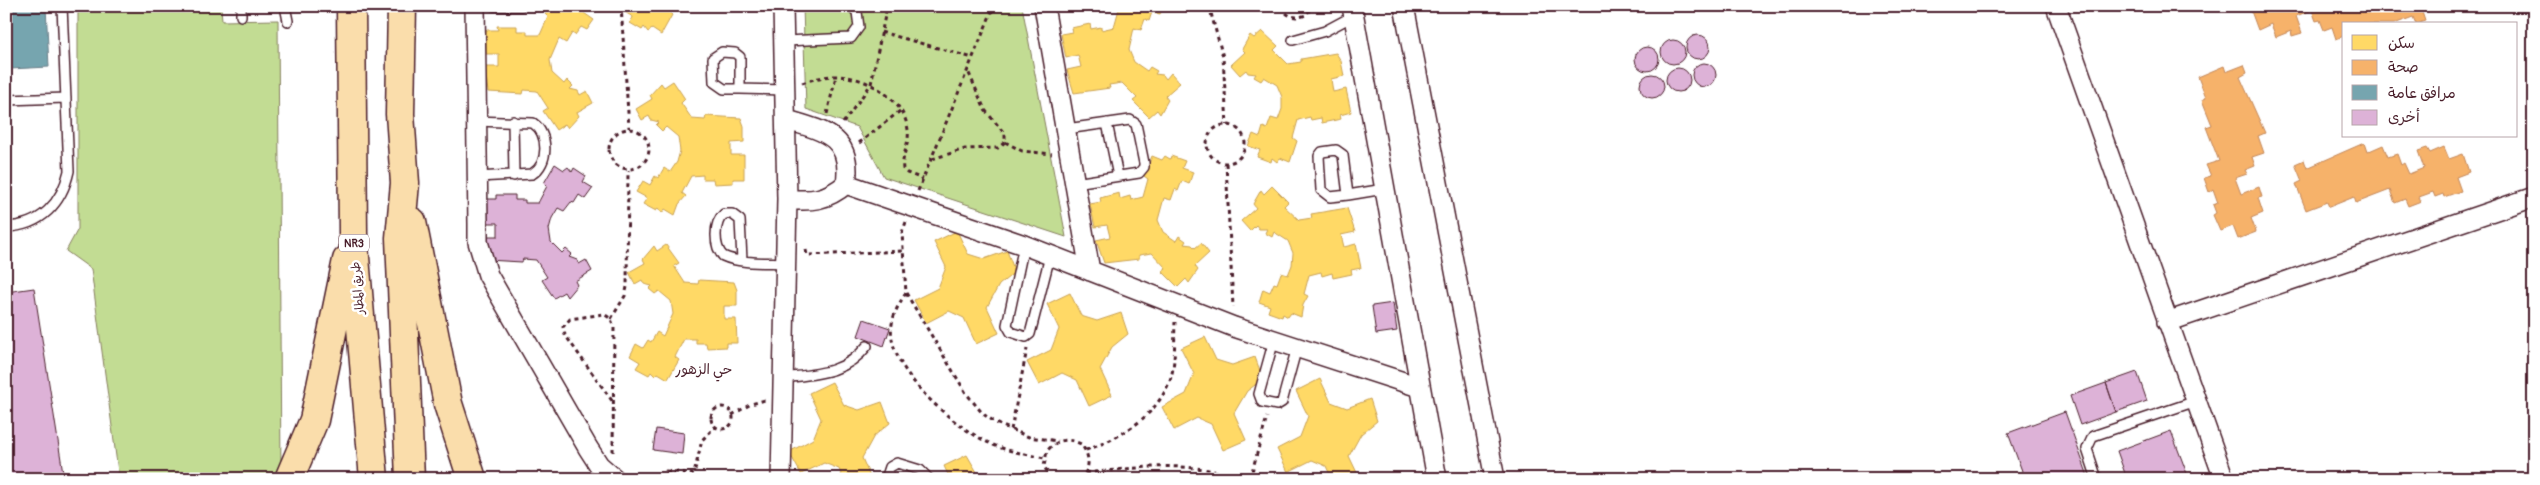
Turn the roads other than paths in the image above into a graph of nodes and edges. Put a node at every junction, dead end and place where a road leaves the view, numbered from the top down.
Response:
1 (62, 6) edge
2 (285, 6) edge
3 (402, 6) edge
4 (475, 6) edge
5 (494, 6) edge
6 (514, 6) edge
7 (783, 6) edge
8 (851, 6) edge
9 (1044, 6) edge
10 (1404, 6) edge
11 (2056, 6) edge
12 (350, 10) edge
13 (1353, 11) edge
14 (288, 21) dead end
15 (1293, 40) dead end
16 (784, 41) junction
17 (786, 83) junction
18 (740, 89) junction
19 (66, 98) junction
20 (6, 100) edge
21 (787, 120) junction
22 (476, 121) junction
23 (512, 121) junction
24 (1107, 123) junction
25 (1066, 129) junction
26 (514, 176) junction
27 (1118, 176) junction
28 (477, 177) junction
29 (405, 183) junction
30 (1076, 183) junction
31 (846, 184) junction
32 (1384, 189) junction
33 (1348, 195) junction
34 (2534, 197) edge
35 (787, 199) junction
36 (6, 227) edge
37 (353, 234) junction
38 (1024, 246) junction
39 (786, 254) junction
40 (1050, 256) junction
41 (742, 260) junction
42 (1090, 271) junction
43 (2167, 322) junction
44 (1274, 340) junction
45 (867, 346) dead end
46 (1297, 347) junction
47 (783, 387) junction
48 (1419, 388) junction
49 (2196, 401) junction
50 (614, 478) edge
51 (289, 479) edge
52 (374, 479) edge
53 (410, 479) edge
54 (472, 479) edge
55 (781, 479) edge
56 (886, 479) edge
57 (929, 479) edge
58 (1437, 479) edge
59 (1495, 479) edge
60 (2098, 479) edge
61 (2224, 479) edge

1 - 19 lane
2 - 14 lane
3 - 29 highway
4 - 22 street
5 - 6 lane
7 - 16 street
8 - 16 lane
9 - 25 street
10 - 59 street
11 - 43 street
12 - 37 highway, طريق المطار / NR3
13 - 15 lane
13 - 32 street
16 - 17 street
17 - 18 lane
17 - 21 street
18 - 18 lane
19 - 20 lane
19 - 36 lane
21 - 31 street
21 - 35 street
22 - 23 lane
22 - 28 street
23 - 26 lane
23 - 26 lane
24 - 25 lane
24 - 27 lane
24 - 27 lane
25 - 30 street
26 - 28 lane
27 - 30 lane
28 - 50 street
29 - 53 highway
29 - 54 highway
30 - 42 street
31 - 35 street
31 - 38 street
32 - 33 lane
32 - 48 street
33 - 33 lane
34 - 43 street
35 - 39 street
37 - 51 highway
37 - 52 highway, طريق المطار / NR3
38 - 40 street
38 - 40 lane
39 - 41 lane
39 - 47 street
40 - 42 street
41 - 41 lane
42 - 44 street
43 - 49 street
44 - 46 street
44 - 46 lane
45 - 47 lane
46 - 48 street
47 - 55 street
48 - 58 street
49 - 60 lane
49 - 61 street
56 - 57 lane

